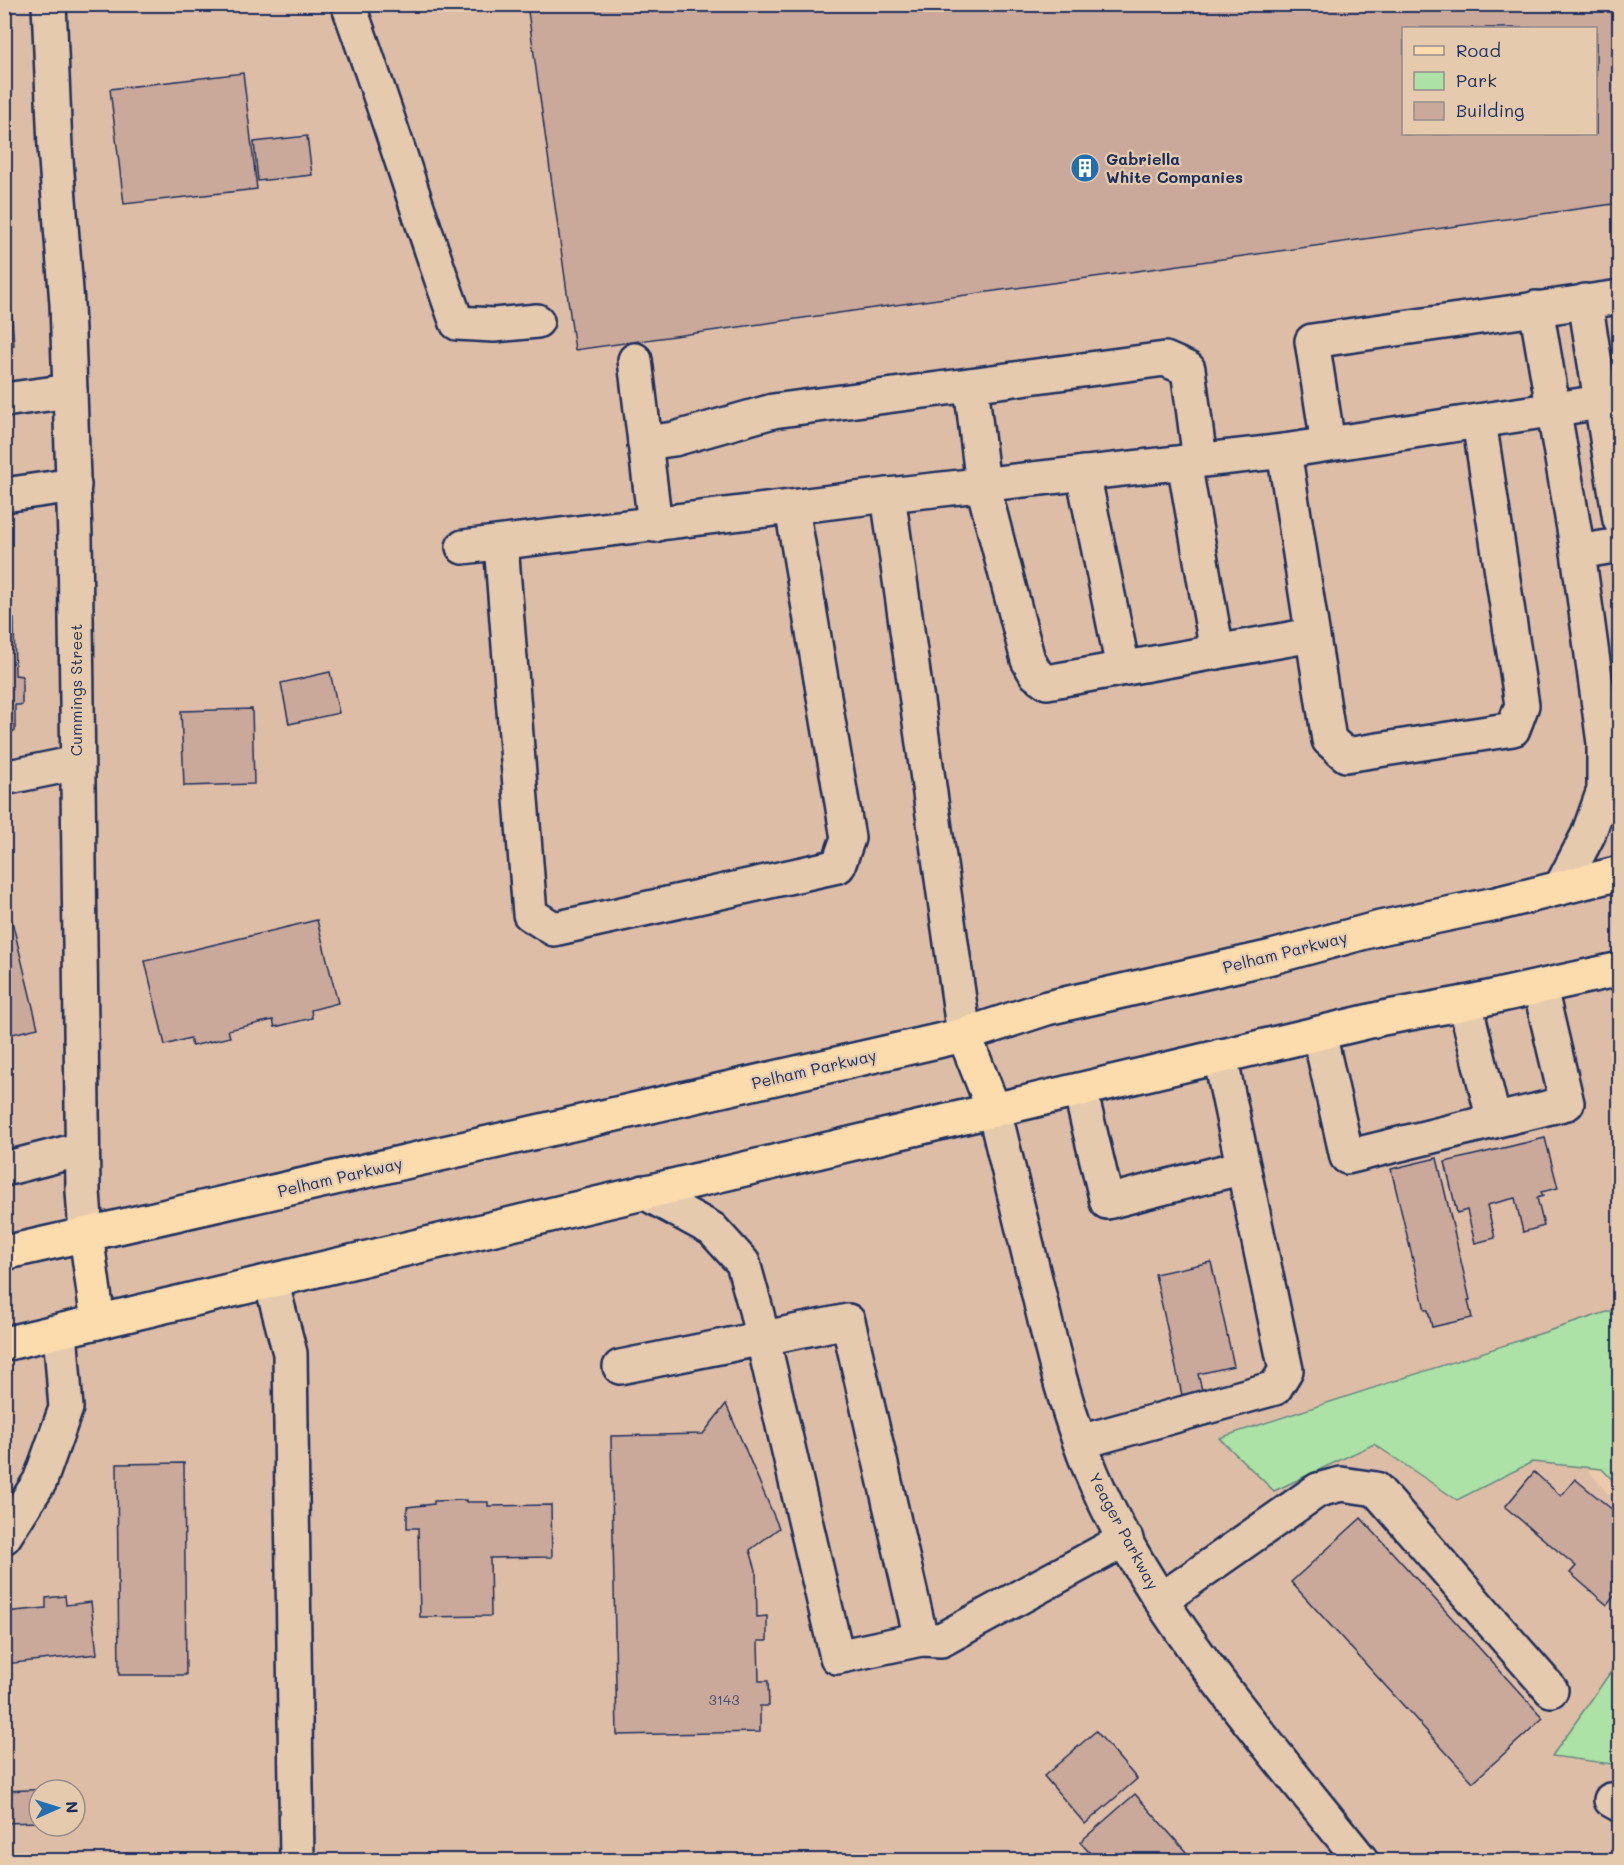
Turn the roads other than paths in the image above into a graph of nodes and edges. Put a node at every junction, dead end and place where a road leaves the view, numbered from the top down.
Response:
1 (49, 4) edge
2 (348, 4) edge
3 (1620, 297) edge
4 (1585, 301) junction
5 (1536, 308) junction
6 (537, 321) dead end
7 (635, 360) dead end
8 (971, 385) junction
9 (70, 391) junction
10 (4, 400) edge
11 (1610, 400) edge
12 (1554, 408) junction
13 (1479, 421) junction
14 (645, 443) junction
15 (1328, 444) junction
16 (1284, 451) junction
17 (1192, 461) junction
18 (1083, 473) junction
19 (74, 485) junction
20 (982, 486) junction
21 (4, 495) edge
22 (888, 495) junction
23 (792, 508) junction
24 (1620, 520) edge
25 (656, 525) junction
26 (501, 544) junction
27 (1620, 545) edge
28 (463, 547) dead end
29 (1578, 552) junction
30 (1312, 635) junction
31 (1217, 652) junction
32 (1123, 668) junction
33 (77, 763) junction
34 (4, 778) edge
35 (1620, 873) edge
36 (1561, 887) junction
37 (1620, 969) edge
38 (1540, 988) junction
39 (1465, 1003) junction
40 (1319, 1033) junction
41 (964, 1035) junction
42 (1220, 1056) junction
43 (1080, 1090) junction
44 (994, 1110) junction
45 (1494, 1121) junction
46 (82, 1149) junction
47 (1243, 1167) junction
48 (4, 1169) edge
49 (644, 1192) junction
50 (86, 1234) junction
51 (4, 1253) edge
52 (271, 1281) junction
53 (98, 1322) junction
54 (60, 1331) junction
55 (762, 1339) junction
56 (4, 1344) edge
57 (620, 1367) dead end
58 (1080, 1442) junction
59 (4, 1537) edge
60 (1126, 1539) junction
61 (1161, 1600) junction
62 (921, 1639) junction
63 (1551, 1689) dead end
64 (297, 1860) edge
65 (1361, 1860) edge

1 - 9 street, Cummings Street
2 - 6 street
3 - 4 street
4 - 5 street
4 - 11 street
5 - 12 street
5 - 15 street
7 - 14 street
8 - 14 street
8 - 17 street
8 - 20 street
9 - 10 street
9 - 19 street, Cummings Street
11 - 12 street
11 - 24 street
12 - 13 street
12 - 29 street
13 - 15 street
13 - 30 street
14 - 25 street
15 - 16 street
16 - 17 street
16 - 30 street
17 - 18 street
17 - 31 street
18 - 20 street
18 - 32 street
19 - 21 street
19 - 33 street, Cummings Street
20 - 22 street
20 - 32 street
22 - 23 street
22 - 41 street
23 - 25 street
23 - 26 street
25 - 26 street
26 - 28 street
27 - 29 street
29 - 36 street
30 - 31 street
31 - 32 street
33 - 34 street
33 - 46 street, Cummings Street
35 - 36 main road, Pelham Parkway
36 - 41 main road, Pelham Parkway
37 - 38 main road
38 - 39 main road
38 - 45 street
39 - 40 main road
39 - 45 street
40 - 42 main road
40 - 45 street
41 - 44 main road
41 - 50 main road, Pelham Parkway
42 - 43 main road
42 - 47 street
43 - 44 main road
43 - 47 street
44 - 49 main road
44 - 58 street, Yeager Parkway
46 - 48 street
46 - 50 street, Cummings Street
47 - 58 street
49 - 52 main road
49 - 55 street
50 - 51 main road, Pelham Parkway
50 - 53 main road
52 - 53 main road
52 - 64 street
53 - 54 main road
54 - 56 main road
54 - 59 street
55 - 57 street
55 - 62 street
55 - 62 street
58 - 60 street, Yeager Parkway
60 - 61 street, Yeager Parkway
60 - 62 street
61 - 63 street
61 - 65 street, Yeager Parkway

